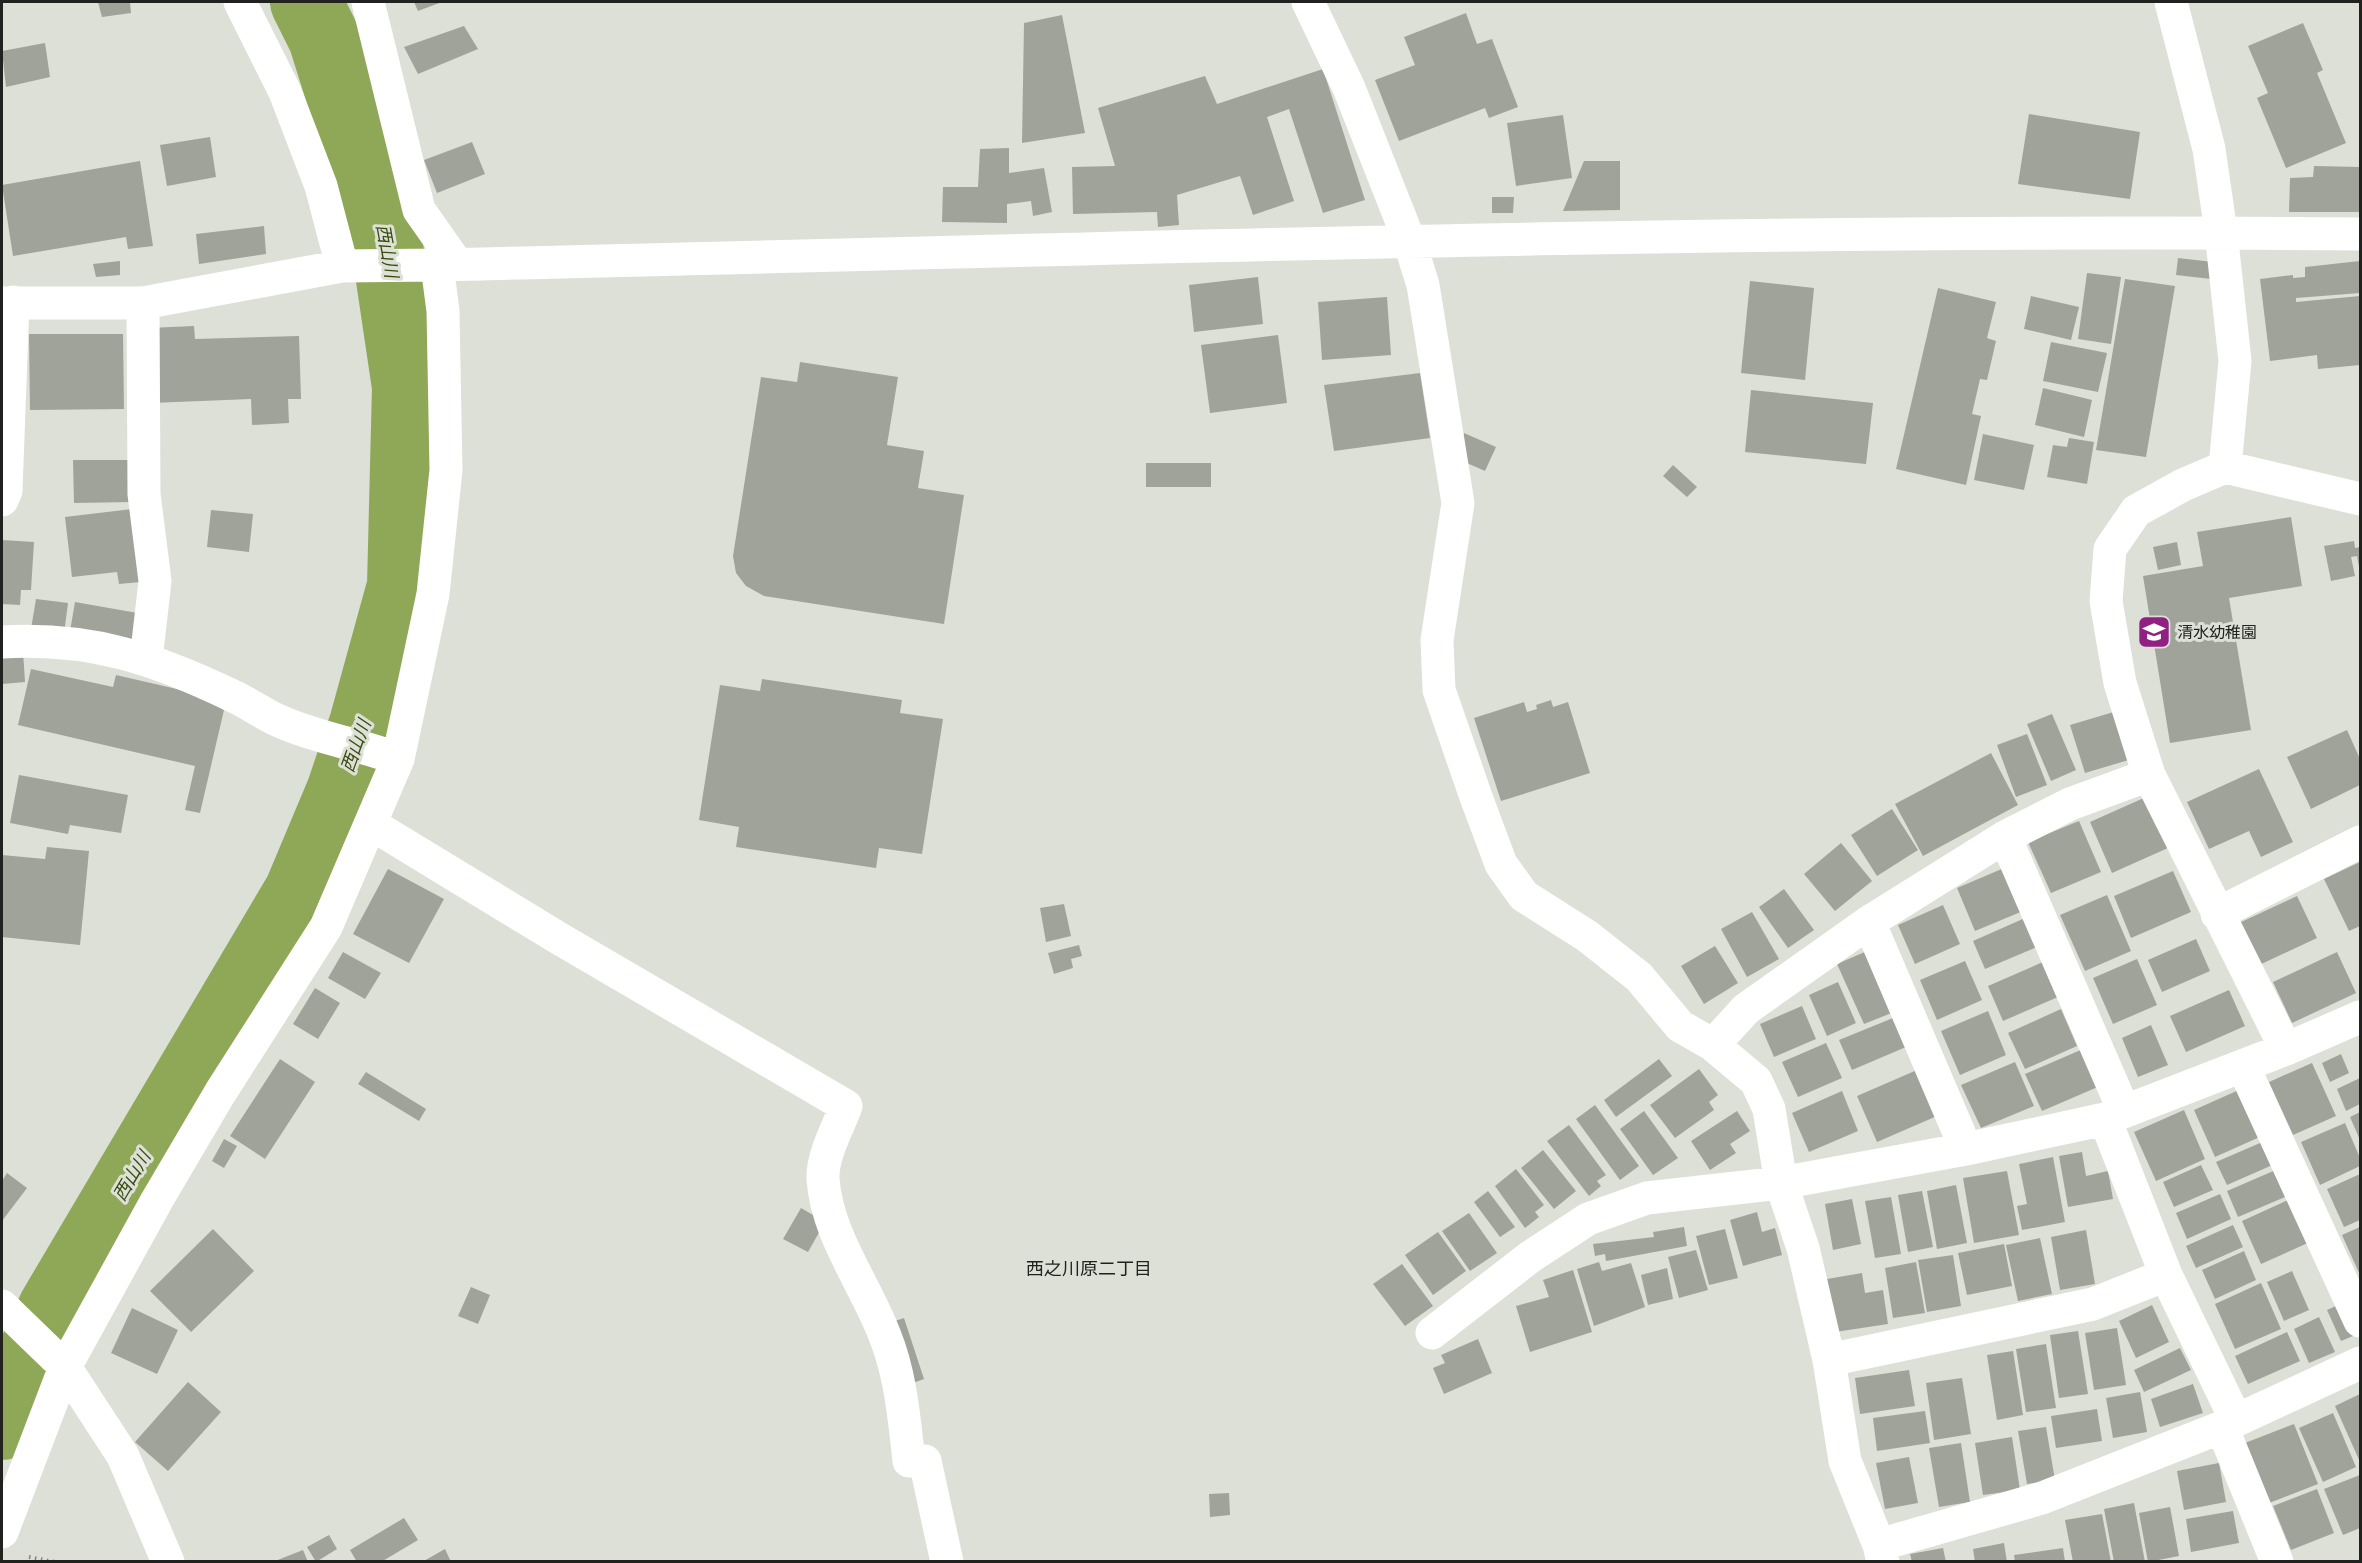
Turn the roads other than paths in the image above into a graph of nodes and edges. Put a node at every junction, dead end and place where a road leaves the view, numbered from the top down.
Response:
1 (240, 2) edge
2 (368, 2) edge
3 (1308, 2) edge
4 (2171, 2) edge
5 (2221, 232) junction
6 (2361, 234) edge
7 (1409, 240) junction
8 (352, 265) junction
9 (447, 265) junction
10 (7, 302) edge
11 (143, 303) junction
12 (2225, 467) junction
13 (2361, 499) edge
14 (2, 500) edge
15 (2, 642) edge
16 (146, 660) junction
17 (390, 756) junction
18 (2149, 775) junction
19 (371, 824) junction
20 (2005, 837) junction
21 (2361, 842) edge
22 (2217, 914) junction
23 (1869, 922) junction
24 (2361, 1017) edge
25 (1713, 1045) junction
26 (2286, 1049) junction
27 (2243, 1066) junction
28 (2115, 1115) junction
29 (1966, 1149) junction
30 (1782, 1183) junction
31 (2166, 1275) junction
32 (4, 1314) edge
33 (2361, 1322) edge
34 (1432, 1333) dead end
35 (1829, 1360) junction
36 (60, 1362) junction
37 (2361, 1363) edge
38 (2229, 1423) junction
39 (2, 1532) edge
40 (1881, 1553) edge
41 (168, 1562) edge
42 (947, 1562) edge
43 (2277, 1562) edge

1 - 8 street
2 - 9 street
3 - 7 street
4 - 5 street
5 - 6 street
5 - 7 street
5 - 12 street
7 - 9 street
7 - 25 street
8 - 9 street
8 - 11 street
9 - 17 street
10 - 11 street
10 - 14 street
11 - 16 street
12 - 13 street
12 - 18 street
15 - 16 street
16 - 17 street
17 - 19 street
18 - 20 street
18 - 22 street
19 - 36 street
19 - 42 street
20 - 23 street
20 - 28 street
21 - 22 street
22 - 26 street
23 - 25 street
23 - 29 street
24 - 26 street
25 - 30 street
26 - 27 street
27 - 28 street
27 - 33 street
28 - 29 street
28 - 31 street
29 - 30 street
30 - 34 street
30 - 35 street
31 - 35 street
31 - 38 street
32 - 36 street
35 - 40 street
36 - 39 street
36 - 41 street
37 - 38 street
38 - 40 street
38 - 43 street

